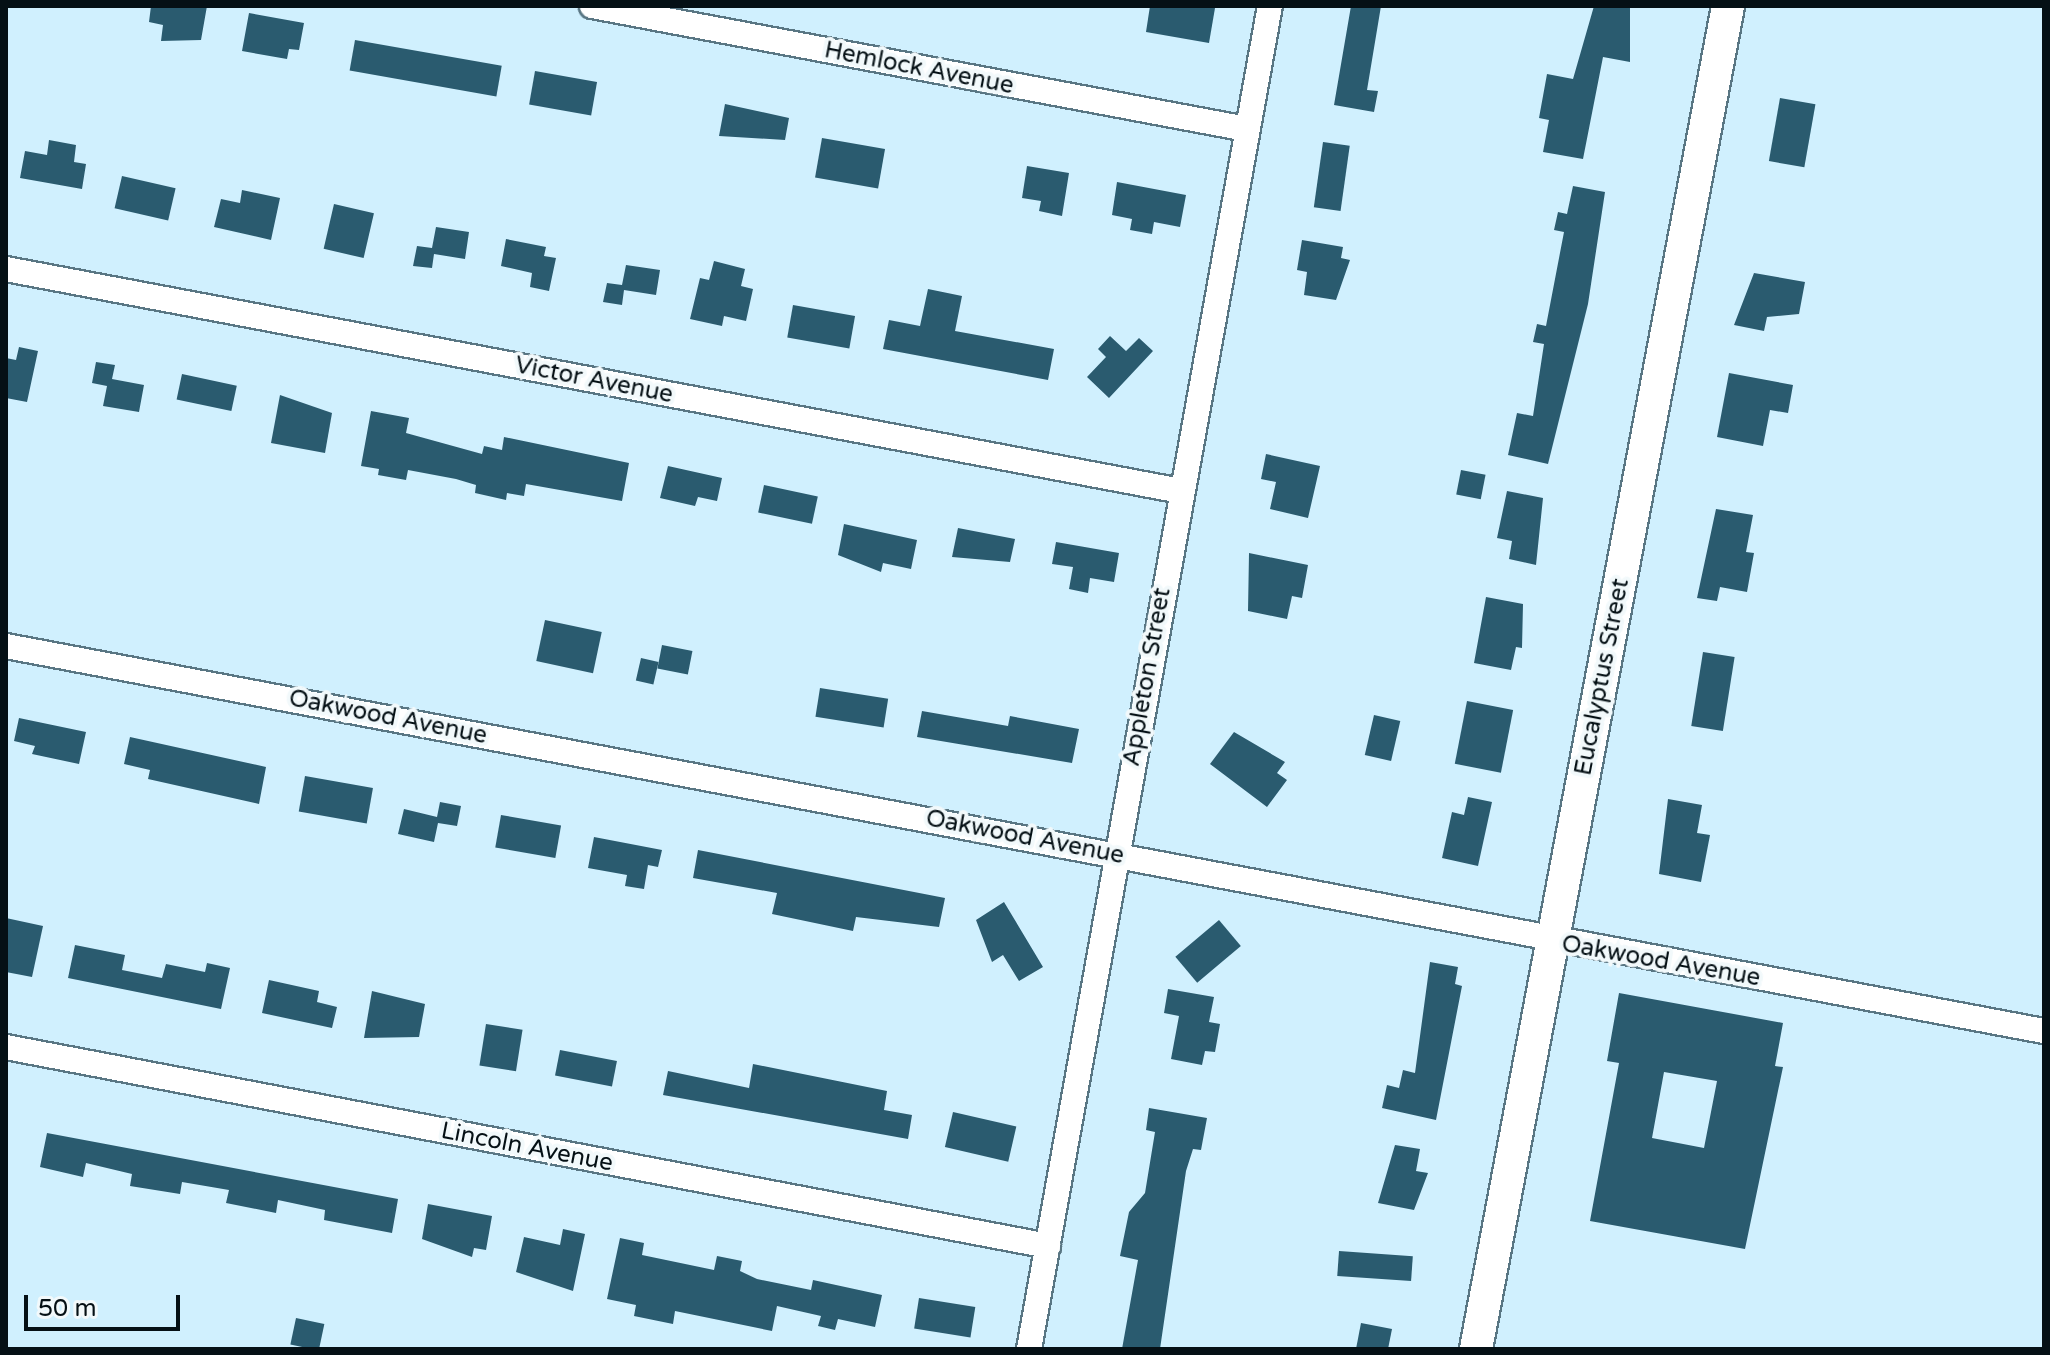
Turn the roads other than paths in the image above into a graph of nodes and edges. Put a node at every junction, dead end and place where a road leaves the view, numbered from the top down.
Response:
1 (592, 6) edge
2 (1270, 6) edge
3 (1728, 6) edge
4 (1247, 129) junction
5 (6, 269) edge
6 (1181, 491) junction
7 (6, 646) edge
8 (1116, 854) junction
9 (1553, 941) junction
10 (2044, 1031) edge
11 (6, 1047) edge
12 (1048, 1246) junction
13 (1029, 1349) edge
14 (1476, 1349) edge

1 - 4 street, Hemlock Avenue
2 - 4 street, Appleton Street
3 - 9 main road, Eucalyptus Street
4 - 6 street, Appleton Street
5 - 6 street, Victor Avenue
6 - 8 street, Appleton Street
7 - 8 street, Oakwood Avenue
8 - 9 street, Oakwood Avenue
8 - 12 street, Appleton Street
9 - 10 street, Oakwood Avenue
9 - 14 main road, Eucalyptus Street
11 - 12 street, Lincoln Avenue
12 - 13 street, Appleton Street

